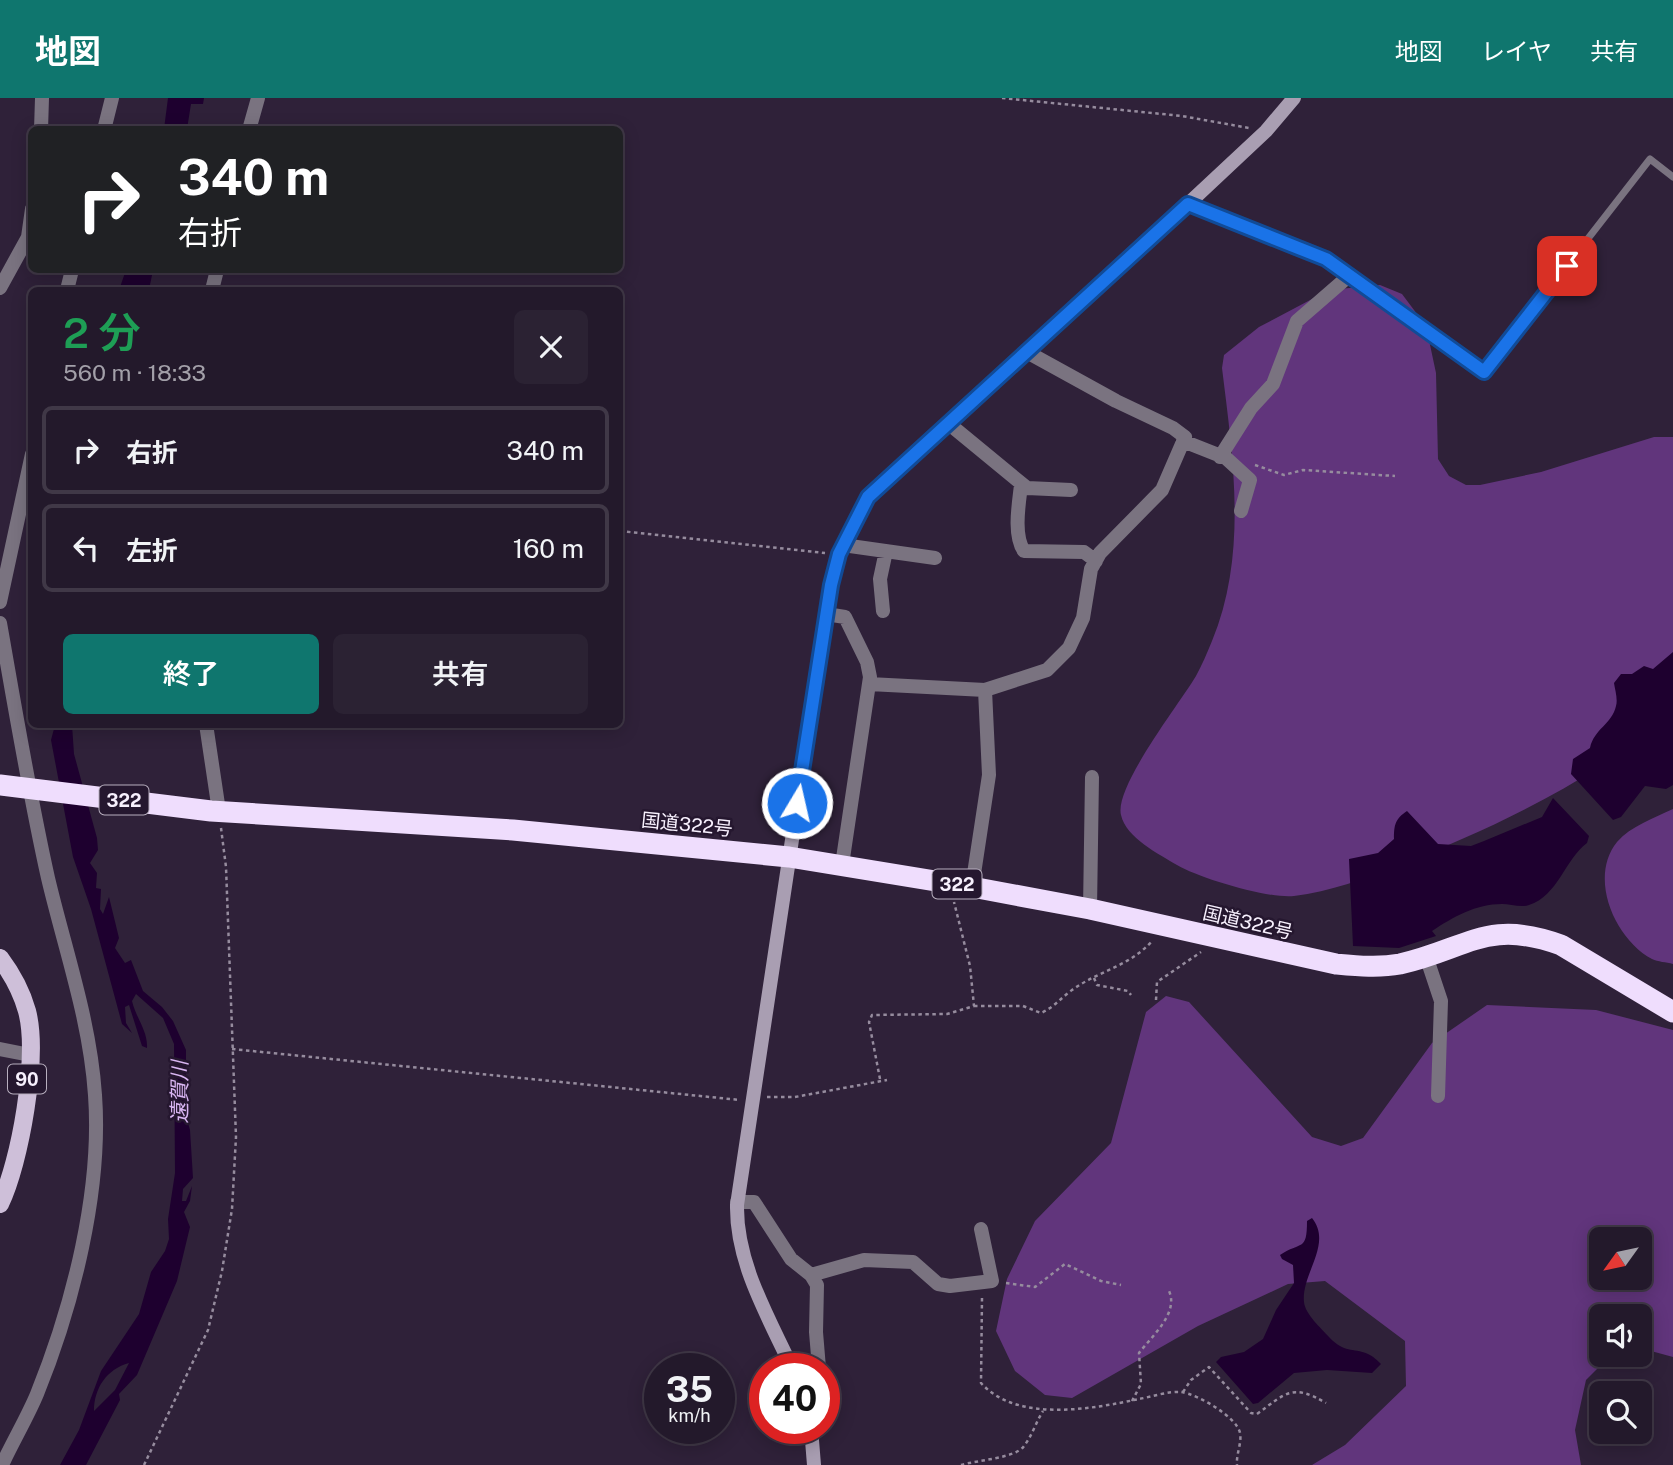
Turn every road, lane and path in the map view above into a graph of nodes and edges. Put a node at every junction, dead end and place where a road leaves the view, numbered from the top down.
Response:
1 (42, 98) edge
2 (112, 98) edge
3 (258, 98) edge
4 (1002, 98) edge
5 (1294, 98) edge
6 (41, 126) edge
7 (105, 126) edge
8 (250, 126) edge
9 (1266, 131) junction
10 (1673, 177) edge
11 (1188, 204) junction
12 (28, 237) edge
13 (1350, 275) junction
14 (0, 288) edge
15 (1027, 352) junction
16 (1470, 362) joint
17 (948, 423) junction
18 (1183, 441) junction
19 (1220, 457) junction
20 (1238, 467) junction
21 (28, 472) edge
22 (1395, 476) dead end
23 (1021, 485) junction
24 (1071, 489) dead end
25 (1241, 511) dead end
26 (623, 531) edge
27 (841, 550) junction
28 (886, 551) junction
29 (935, 558) dead end
30 (1096, 561) junction
31 (0, 601) edge
32 (883, 611) dead end
33 (826, 614) junction
34 (0, 623) edge
35 (869, 684) junction
36 (985, 690) junction
37 (206, 728) edge
38 (1092, 776) dead end
39 (0, 785) edge
40 (33, 789) junction
41 (215, 811) junction
42 (789, 857) junction
43 (842, 865) junction
44 (962, 885) junction
45 (1090, 909) junction
46 (1158, 925) junction
47 (1216, 938) junction
48 (1426, 956) junction
49 (0, 958) edge
50 (1094, 978) junction
51 (1131, 995) dead end
52 (1156, 1000) dead end
53 (974, 1006) junction
54 (1673, 1012) edge
55 (0, 1049) edge
56 (232, 1049) junction
57 (30, 1055) junction
58 (880, 1079) junction
59 (887, 1080) dead end
60 (1438, 1096) dead end
61 (759, 1099) junction
62 (737, 1202) junction
63 (0, 1204) edge
64 (981, 1229) dead end
65 (811, 1275) junction
66 (986, 1283) junction
67 (1121, 1285) dead end
68 (1169, 1291) dead end
69 (785, 1353) edge
70 (818, 1353) edge
71 (1183, 1392) junction
72 (1132, 1401) junction
73 (1326, 1403) dead end
74 (1042, 1411) junction
75 (812, 1444) edge
76 (2, 1465) edge
77 (144, 1465) edge
78 (814, 1465) edge
79 (961, 1465) edge
80 (1237, 1465) edge

1 - 6 street
2 - 7 street
3 - 8 street
4 - 9 path
5 - 9 street
9 - 11 street
10 - 16 lane
11 - 13 street
11 - 15 street
12 - 14 street
13 - 16 street
13 - 19 street
15 - 17 street
15 - 18 street
17 - 23 street
17 - 27 street
18 - 19 street
18 - 30 street
19 - 20 street
20 - 22 path
20 - 25 street
21 - 31 street
23 - 24 street
23 - 30 street
26 - 27 path
27 - 28 street
27 - 33 street
28 - 29 street
28 - 32 street
30 - 36 street
33 - 35 street
33 - 42 street
34 - 40 street
35 - 36 street
35 - 43 street
36 - 44 street
37 - 41 street
38 - 45 street
39 - 40 highway, 国道322号 / 322
40 - 41 highway, 国道322号 / 322
40 - 76 street
41 - 42 highway, 国道322号 / 322
41 - 56 path
42 - 43 highway, 国道322号 / 322
42 - 61 street
43 - 44 highway, 国道322号 / 322
44 - 45 highway, 国道322号 / 322
44 - 53 path
45 - 46 highway, 国道322号 / 322
46 - 47 highway, 国道322号 / 322
46 - 50 path
47 - 48 highway, 国道322号 / 322
47 - 52 path
48 - 54 highway, 国道322号 / 322
48 - 60 street
49 - 57 main road, 90
50 - 51 path
50 - 53 path
53 - 58 path
55 - 57 street
56 - 61 path
56 - 77 path
57 - 63 main road, 90
58 - 59 path
58 - 61 path
61 - 62 street
62 - 65 street
62 - 69 street
64 - 66 street
65 - 66 street
65 - 70 street
66 - 67 path
66 - 74 path
68 - 72 path
71 - 72 path
71 - 73 path
71 - 80 path
72 - 74 path
74 - 79 path
75 - 78 street

